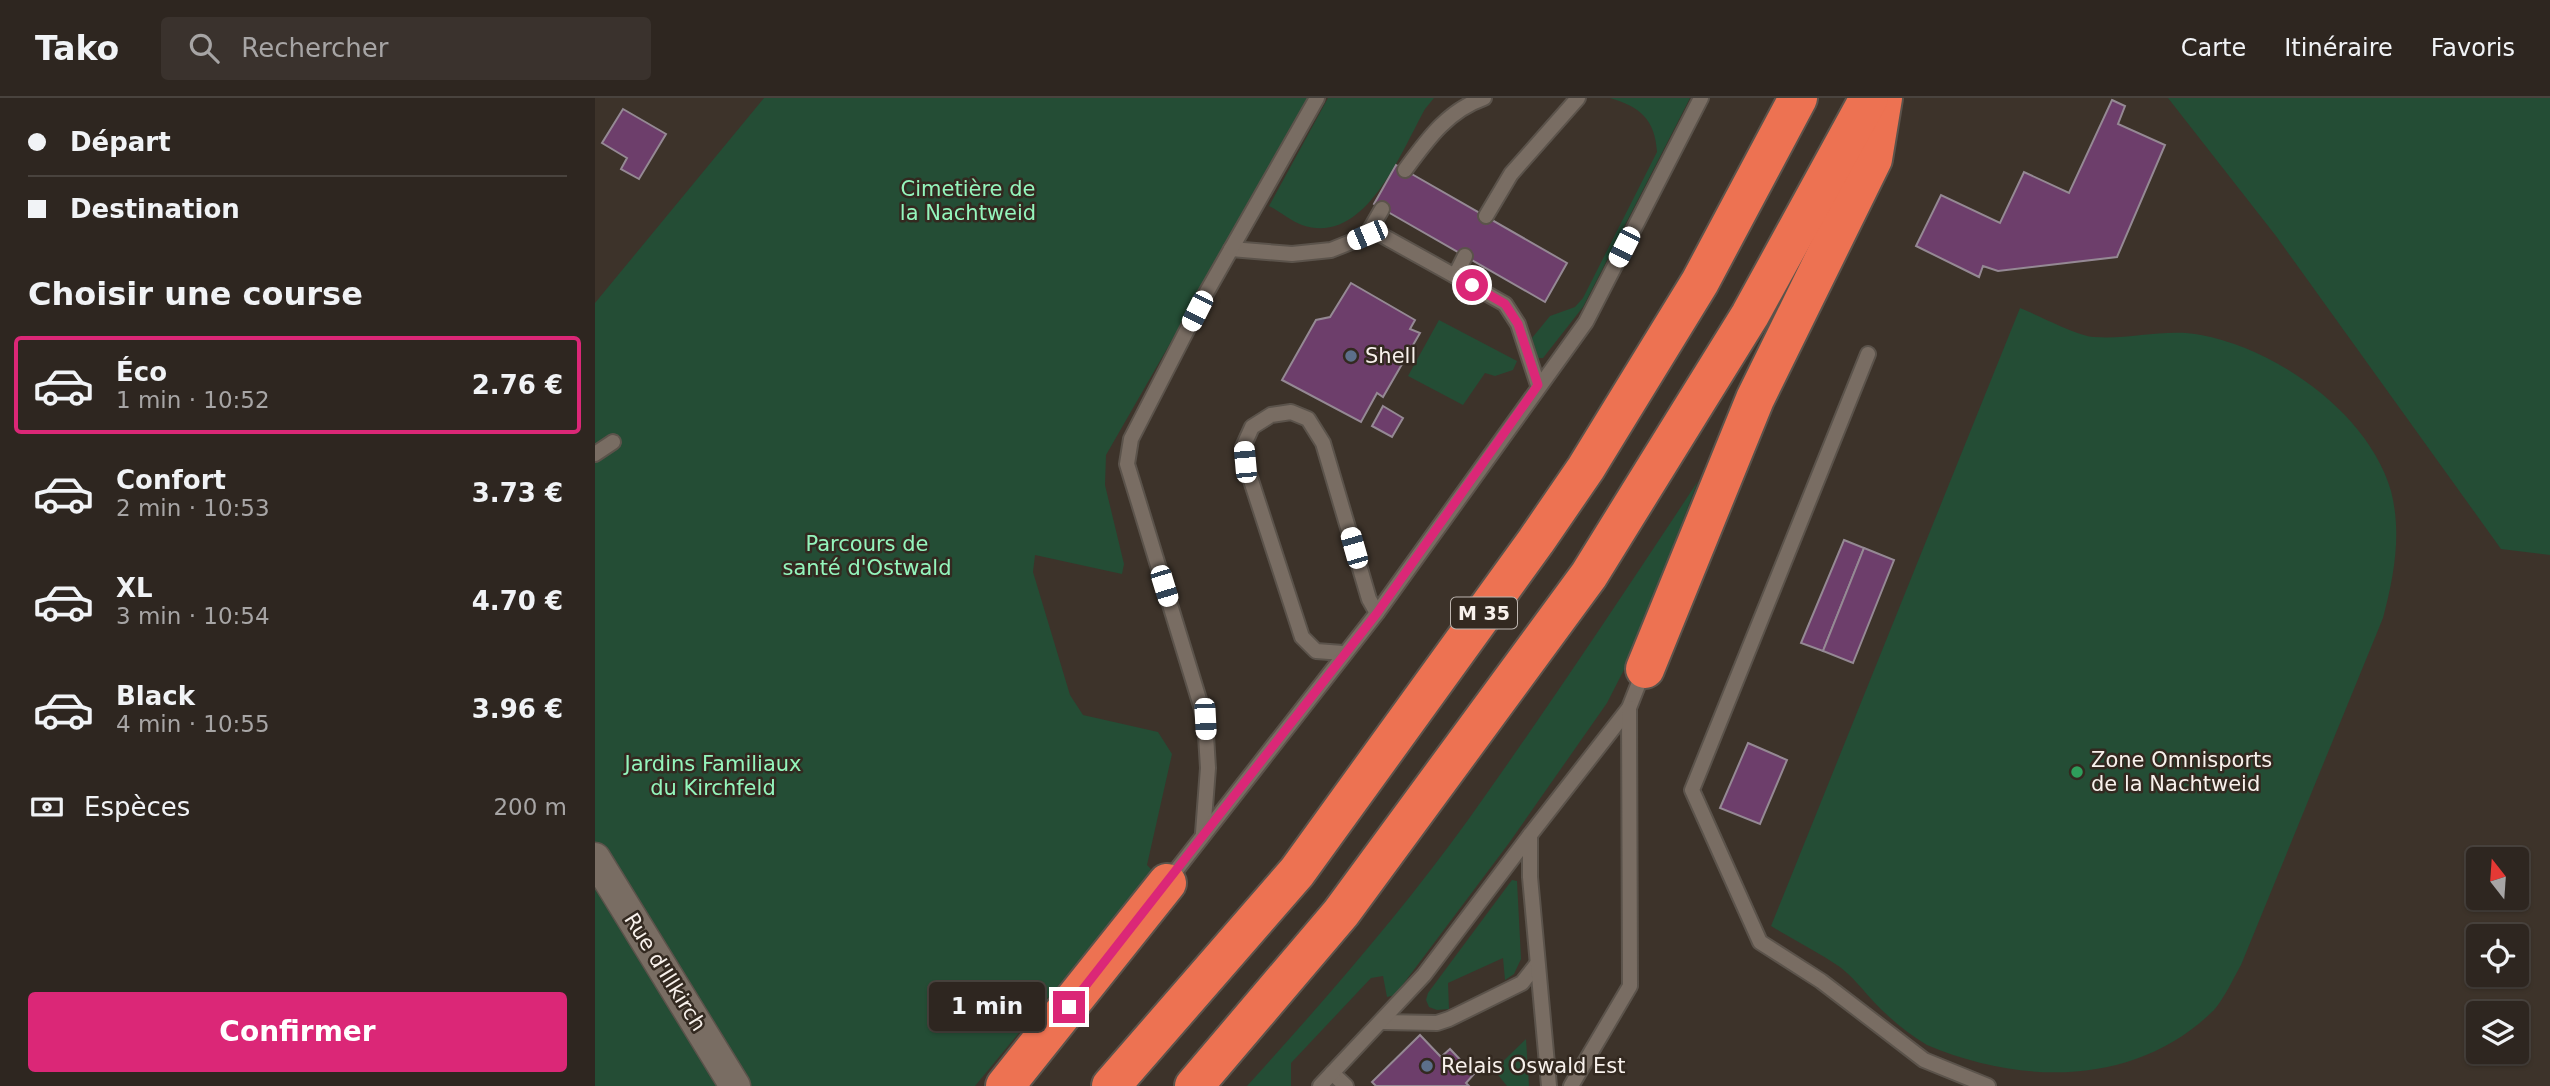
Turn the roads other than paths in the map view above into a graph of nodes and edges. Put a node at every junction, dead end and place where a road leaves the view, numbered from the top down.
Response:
1 (1317, 98) edge
2 (1483, 98) edge
3 (1578, 98) edge
4 (1701, 98) edge
5 (1798, 98) edge
6 (1869, 98) edge
7 (1882, 98) edge
8 (1405, 170) dead end
9 (1382, 209) dead end
10 (1486, 216) dead end
11 (1367, 235) junction
12 (1231, 249) junction
13 (1465, 256) dead end
14 (1455, 276) junction
15 (1868, 354) dead end
16 (1538, 385) junction
17 (613, 442) dead end
18 (595, 454) edge
19 (1377, 613) junction
20 (1343, 653) junction
21 (1645, 669) joint
22 (1629, 708) junction
23 (1203, 835) junction
24 (1530, 835) junction
25 (595, 858) edge
26 (1167, 883) joint
27 (1537, 964) junction
28 (1382, 1022) junction
29 (1332, 1073) junction
30 (735, 1086) edge
31 (1005, 1086) edge
32 (1111, 1086) edge
33 (1194, 1086) edge
34 (1320, 1086) edge
35 (1346, 1086) edge
36 (1549, 1086) edge
37 (1571, 1086) edge
38 (1988, 1086) edge

1 - 12 lane
2 - 8 lane
3 - 10 lane
4 - 16 lane
5 - 32 highway, M 35
6 - 33 highway, M 35
7 - 21 highway
9 - 11 lane
11 - 12 lane
11 - 14 lane
12 - 23 lane
13 - 14 lane
14 - 16 lane
15 - 38 lane
16 - 19 lane
17 - 18 lane
19 - 20 lane
19 - 20 lane
20 - 23 lane
21 - 22 lane
22 - 24 lane
22 - 37 lane
23 - 26 lane
24 - 27 lane
24 - 28 lane
25 - 30 street, Rue d'Illkirch
26 - 31 highway
27 - 28 lane
27 - 36 lane
28 - 29 lane
29 - 34 lane
29 - 35 lane

